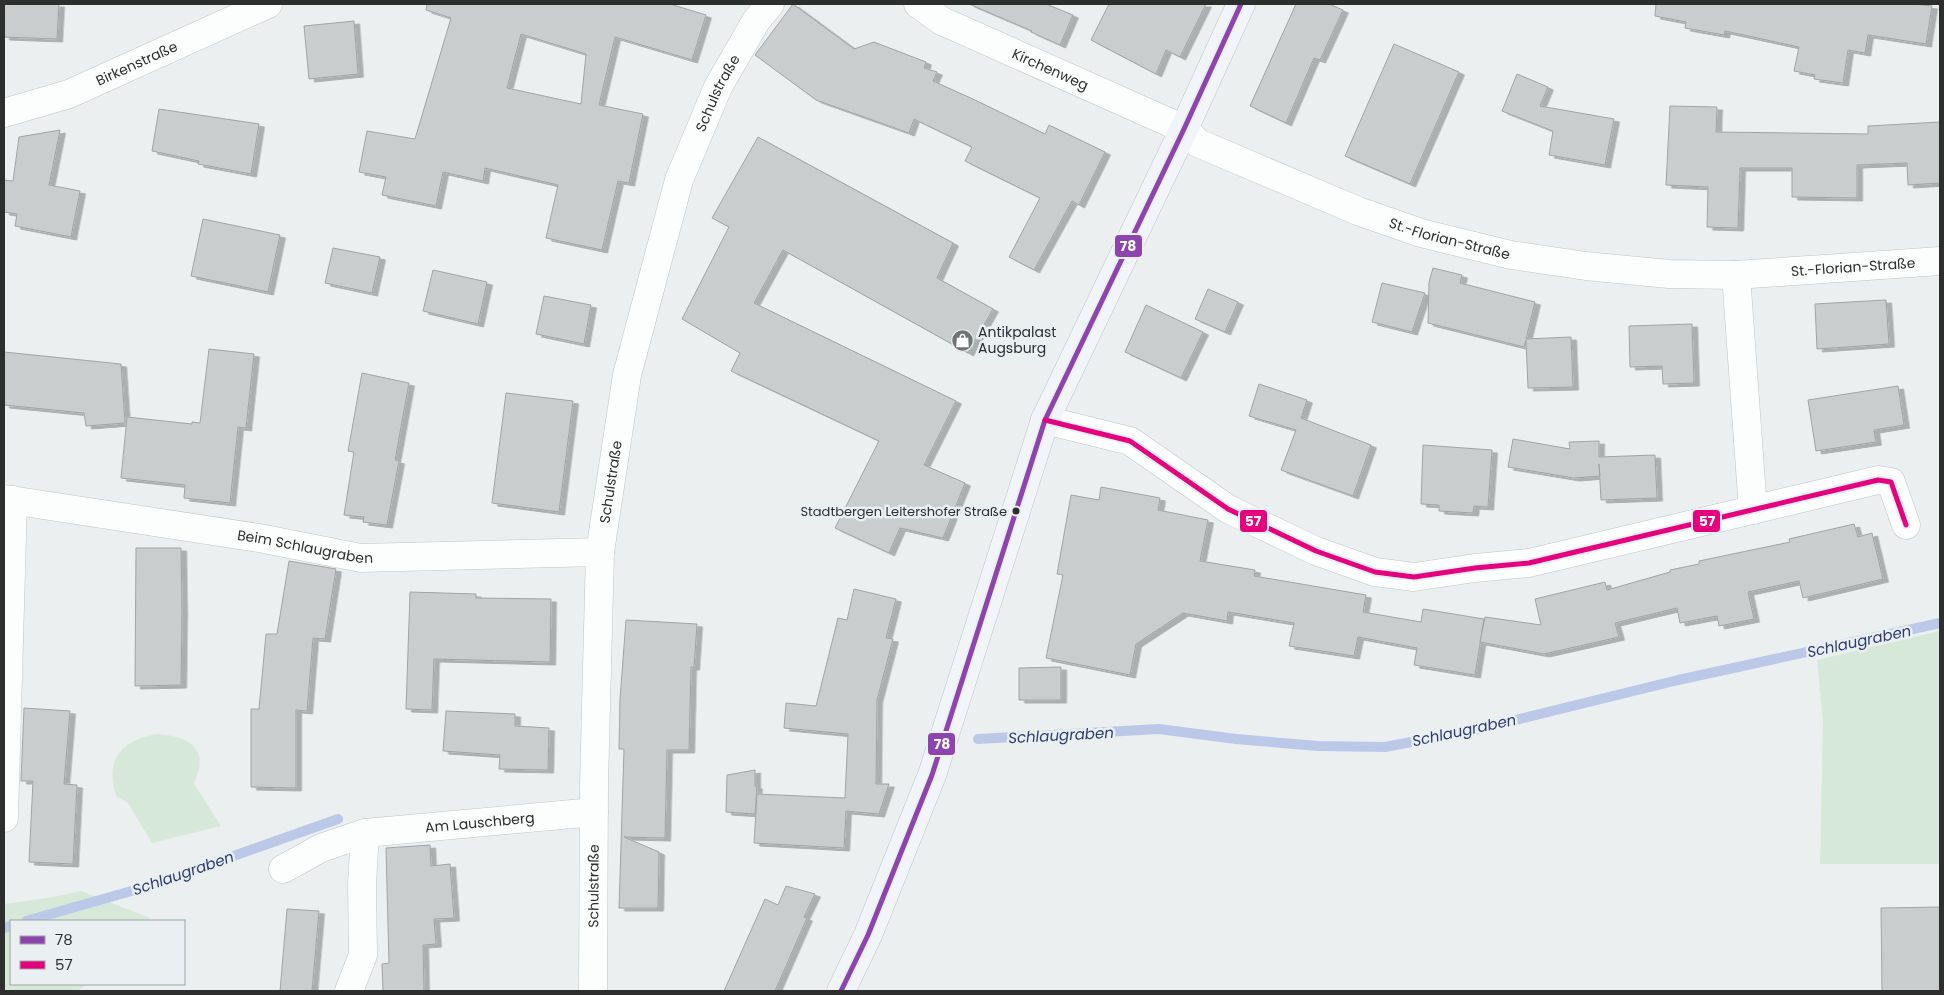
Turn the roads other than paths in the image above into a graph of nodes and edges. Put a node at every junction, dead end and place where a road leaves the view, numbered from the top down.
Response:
1 (268, 4) edge
2 (770, 4) edge
3 (918, 4) edge
4 (1241, 4) edge
5 (4, 113) edge
6 (1184, 130) junction
7 (1940, 261) edge
8 (1736, 275) junction
9 (1045, 420) junction
10 (8, 500) edge
11 (1753, 510) junction
12 (1906, 525) dead end
13 (600, 552) junction
14 (594, 812) junction
15 (4, 818) edge
16 (365, 833) junction
17 (283, 869) dead end
18 (349, 991) edge
19 (593, 991) edge
20 (841, 991) edge

1 - 5 street, Birkenstraße
2 - 13 street, Schulstraße
3 - 6 street, Kirchenweg
4 - 6 street
6 - 8 street, St.-Florian-Straße
6 - 9 street
7 - 8 street, St.-Florian-Straße
8 - 11 street
9 - 11 street
9 - 20 street
10 - 13 street, Beim Schlaugraben
10 - 15 street, Beim Schlaugraben
11 - 12 street
13 - 14 street, Schulstraße
14 - 16 street, Am Lauschberg
14 - 19 street, Schulstraße
16 - 17 street, Am Lauschberg
16 - 18 street

